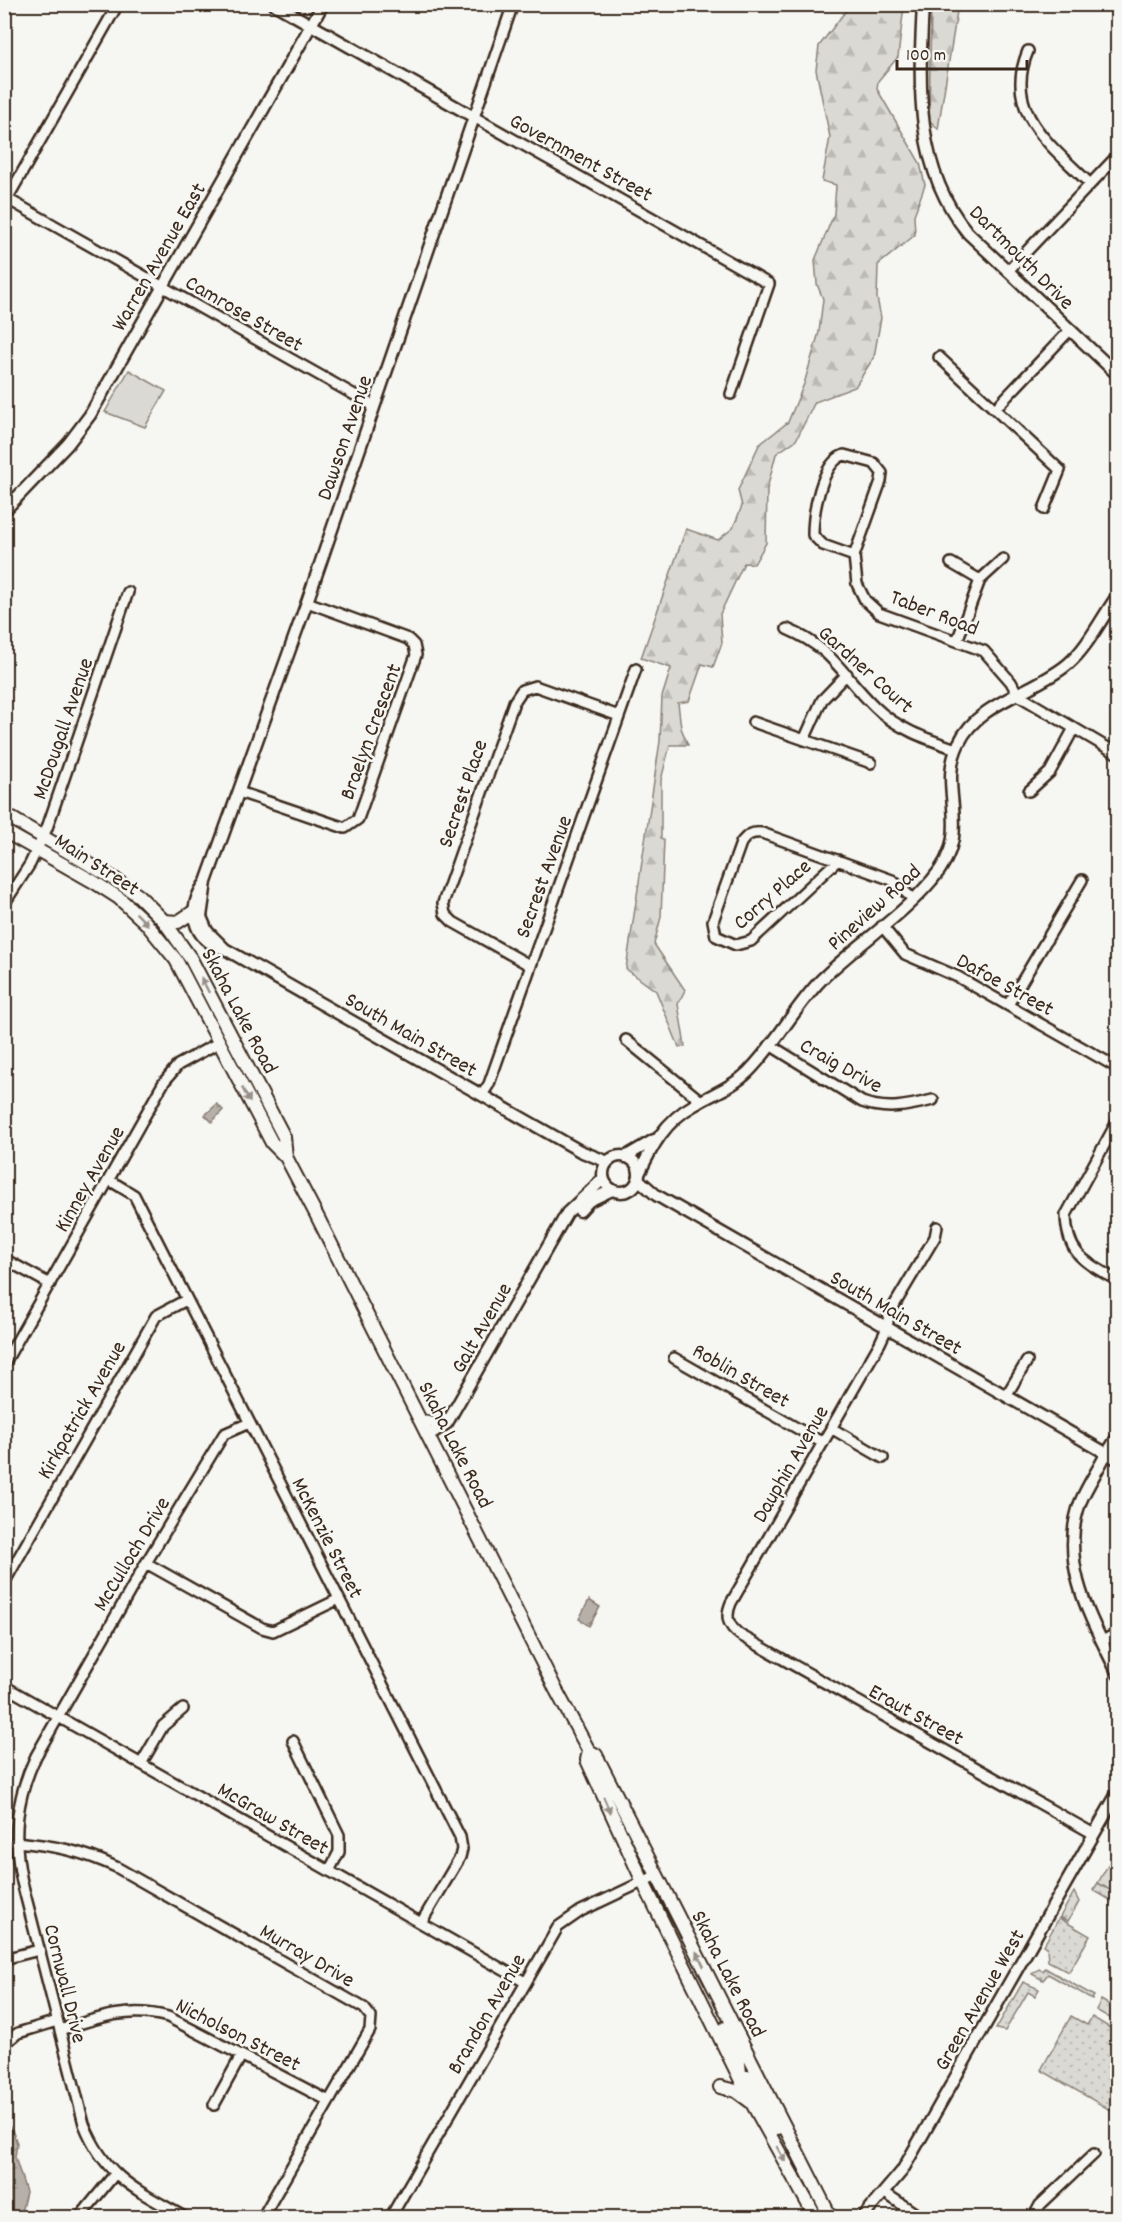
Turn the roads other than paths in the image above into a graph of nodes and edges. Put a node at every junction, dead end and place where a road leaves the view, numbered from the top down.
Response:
1 (118, 4) edge
2 (274, 4) edge
3 (323, 4) edge
4 (513, 4) edge
5 (923, 4) edge
6 (311, 26) junction
7 (1028, 51) dead end
8 (474, 117) junction
9 (1118, 155) edge
10 (1090, 184) junction
11 (6, 198) edge
12 (1008, 271) junction
13 (162, 287) junction
14 (1070, 330) junction
15 (939, 357) dead end
16 (1118, 375) edge
17 (731, 394) dead end
18 (374, 406) junction
19 (995, 409) junction
20 (1044, 509) dead end
21 (4, 511) edge
22 (855, 556) junction
23 (1003, 559) dead end
24 (951, 563) dead end
25 (980, 580) junction
26 (128, 592) dead end
27 (1118, 595) edge
28 (307, 602) junction
29 (787, 629) dead end
30 (957, 642) junction
31 (636, 669) dead end
32 (847, 674) junction
33 (1018, 695) junction
34 (620, 716) junction
35 (753, 722) dead end
36 (1073, 730) junction
37 (804, 740) junction
38 (956, 749) junction
39 (1118, 754) edge
40 (871, 763) dead end
41 (1029, 791) dead end
42 (240, 792) junction
43 (4, 814) edge
44 (4, 831) edge
45 (43, 836) junction
46 (37, 849) junction
47 (838, 860) junction
48 (1082, 880) dead end
49 (913, 899) junction
50 (4, 904) edge
51 (196, 915) junction
52 (164, 921) junction
53 (882, 926) junction
54 (161, 940) joint
55 (531, 966) junction
56 (1008, 1005) junction
57 (232, 1037) junction
58 (626, 1040) dead end
59 (218, 1043) junction
60 (770, 1045) junction
61 (1118, 1068) edge
62 (482, 1095) junction
63 (933, 1100) dead end
64 (701, 1101) junction
65 (1118, 1120) edge
66 (657, 1138) junction
67 (580, 1151) junction
68 (286, 1157) junction
69 (625, 1157) junction
70 (608, 1162) junction
71 (603, 1177) junction
72 (638, 1177) junction
73 (108, 1180) junction
74 (612, 1190) junction
75 (630, 1190) junction
76 (656, 1195) junction
77 (937, 1227) dead end
78 (558, 1232) junction
79 (4, 1259) edge
80 (1118, 1281) edge
81 (50, 1284) junction
82 (186, 1300) junction
83 (887, 1328) junction
84 (674, 1358) dead end
85 (1027, 1361) dead end
86 (4, 1364) edge
87 (1006, 1396) junction
88 (450, 1418) junction
89 (422, 1421) junction
90 (249, 1423) junction
91 (831, 1428) junction
92 (429, 1435) junction
93 (1118, 1435) edge
94 (823, 1443) junction
95 (1106, 1454) junction
96 (883, 1458) dead end
97 (1118, 1460) edge
98 (146, 1563) junction
99 (4, 1583) edge
100 (339, 1599) junction
101 (728, 1618) joint
102 (1118, 1633) edge
103 (1102, 1641) junction
104 (1118, 1674) edge
105 (4, 1686) edge
106 (183, 1709) dead end
107 (57, 1716) junction
108 (293, 1741) dead end
109 (589, 1751) junction
110 (141, 1764) junction
111 (1118, 1792) edge
112 (1094, 1834) junction
113 (15, 1842) junction
114 (329, 1870) junction
115 (657, 1875) junction
116 (643, 1882) junction
117 (421, 1923) junction
118 (39, 1950) junction
119 (4, 1959) edge
120 (710, 1980) junction
121 (525, 1982) junction
122 (58, 2025) junction
123 (4, 2044) edge
124 (241, 2056) junction
125 (740, 2077) junction
126 (720, 2087) dead end
127 (329, 2101) junction
128 (752, 2103) junction
129 (214, 2105) dead end
130 (1094, 2154) dead end
131 (806, 2168) junction
132 (114, 2175) junction
133 (885, 2193) junction
134 (80, 2217) edge
135 (186, 2217) edge
136 (262, 2217) edge
137 (390, 2217) edge
138 (816, 2217) edge
139 (831, 2217) edge
140 (862, 2217) edge
141 (922, 2217) edge
142 (1033, 2217) edge

1 - 11 street
2 - 6 street, Government Street
3 - 6 street, Warren Avenue East
4 - 8 street, Dawson Avenue
5 - 12 street, Dartmouth Drive
6 - 8 street, Government Street
6 - 13 street, Warren Avenue East
7 - 10 street
8 - 17 street, Government Street
8 - 18 street, Dawson Avenue
9 - 10 street
10 - 12 street
11 - 13 street, Camrose Street
12 - 14 street, Dartmouth Drive
13 - 18 street, Camrose Street
13 - 21 street, Warren Avenue East
14 - 16 street, Dartmouth Drive
14 - 19 street
15 - 19 street
18 - 28 street, Dawson Avenue
19 - 20 street
22 - 22 street, Taber Road
22 - 30 street, Taber Road
23 - 25 street
24 - 25 street
25 - 30 street
26 - 45 street, McDougall Avenue
27 - 33 street, Pineview Road
28 - 42 street, Dawson Avenue
28 - 42 street, Braelyn Crescent
29 - 32 street, Gardner Court
30 - 33 street, Taber Road
31 - 34 street, Secrest Avenue
32 - 37 street
32 - 38 street, Gardner Court
33 - 36 street
33 - 38 street, Pineview Road
34 - 55 street, Secrest Avenue
34 - 55 street, Secrest Place
35 - 37 street
36 - 39 street
36 - 41 street
37 - 40 street
38 - 49 street, Pineview Road
42 - 51 street, Dawson Avenue
43 - 45 main road, Main Street
44 - 46 main road, Main Street
45 - 46 street, McDougall Avenue
45 - 52 main road, Main Street
46 - 50 street, McDougall Avenue
46 -> 54 main road, Main Street
47 - 47 street, Corry Place
47 - 49 street, Corry Place
48 - 56 street
49 - 53 street, Pineview Road
51 - 52 main road
51 - 62 street, South Main Street
57 -> 52 main road, Skaha Lake Road
53 - 56 street, Dafoe Street
53 - 60 street, Pineview Road
54 - 59 main road, Skaha Lake Road
55 - 62 street, Secrest Avenue
56 - 61 street, Dafoe Street
57 - 59 street, Kinney Avenue
57 - 68 main road, Skaha Lake Road
58 - 64 street
59 -> 68 main road, Skaha Lake Road
59 - 73 street, Kinney Avenue
60 - 63 street, Craig Drive
60 - 64 street, Pineview Road
62 - 67 street, South Main Street
64 - 66 street, Pineview Road
65 - 80 street
66 - 69 street, Pineview Road
66 - 72 street, Pineview Road
67 - 70 street, South Main Street
67 - 71 street, South Main Street
68 - 89 main road, Skaha Lake Road
69 - 70 street
69 - 72 street
70 - 71 street
71 - 74 street
71 - 78 street, Galt Avenue
72 - 75 street
72 - 76 street, South Main Street
73 - 81 street, Kinney Avenue
73 - 82 street, McKenzie Street
74 - 75 street
74 - 78 street, Galt Avenue
75 - 76 street, South Main Street
76 - 83 street, South Main Street
77 - 83 street, Dauphin Avenue
78 - 88 street, Galt Avenue
79 - 81 street
81 - 86 street, Kinney Avenue
82 - 90 street, McKenzie Street
82 - 99 street, Kirkpatrick Avenue
83 - 87 street, South Main Street
83 - 91 street, Dauphin Avenue
84 - 94 street, Roblin Street
85 - 87 street
87 - 95 street, South Main Street
88 - 89 street
88 - 92 street, Galt Avenue
89 - 92 main road, Skaha Lake Road
90 - 98 street, McCulloch Drive
90 - 100 street, McKenzie Street
91 - 94 street, Dauphin Avenue
91 - 96 street
92 - 109 main road, Skaha Lake Road
93 - 95 street
94 - 101 street, Dauphin Avenue
95 - 97 street, South Main Street
95 - 103 street
98 - 100 street
98 - 107 street, McCulloch Drive
100 - 117 street, McKenzie Street
101 - 112 street, Eraut Street
102 - 103 street
103 - 104 street
105 - 107 street, McGraw Street
106 - 110 street
107 - 110 street, McGraw Street
107 - 113 street, Cornwall Drive
108 - 114 street
109 - 115 main road, Skaha Lake Road
109 -> 116 main road, Skaha Lake Road
110 - 114 street, McGraw Street
111 - 112 street, Green Avenue West
112 - 133 street, Green Avenue West
113 - 118 street, Cornwall Drive
113 - 127 street, Murray Drive
114 - 117 street, McGraw Street
115 - 116 street, Brandon Avenue
120 -> 115 main road, Skaha Lake Road
116 - 121 street, Brandon Avenue
116 - 125 main road, Skaha Lake Road
117 - 121 street, McGraw Street
118 - 119 street
118 - 122 street, Cornwall Drive
120 - 125 main road
120 - 131 main road, Skaha Lake Road
121 - 137 street, Brandon Avenue
122 - 123 street, Nicholson Street
122 - 124 street, Nicholson Street
122 - 132 street, Cornwall Drive
124 - 127 street, Nicholson Street
124 - 129 street
125 - 128 main road, Skaha Lake Road
125 - 131 main road
126 - 128 main road
127 - 136 street, Murray Drive
128 -> 138 main road, Skaha Lake Road
130 - 142 street
131 - 139 main road, Skaha Lake Road
132 - 134 street
132 - 135 street, Cornwall Drive
133 - 140 street, Green Avenue West
133 - 141 street

